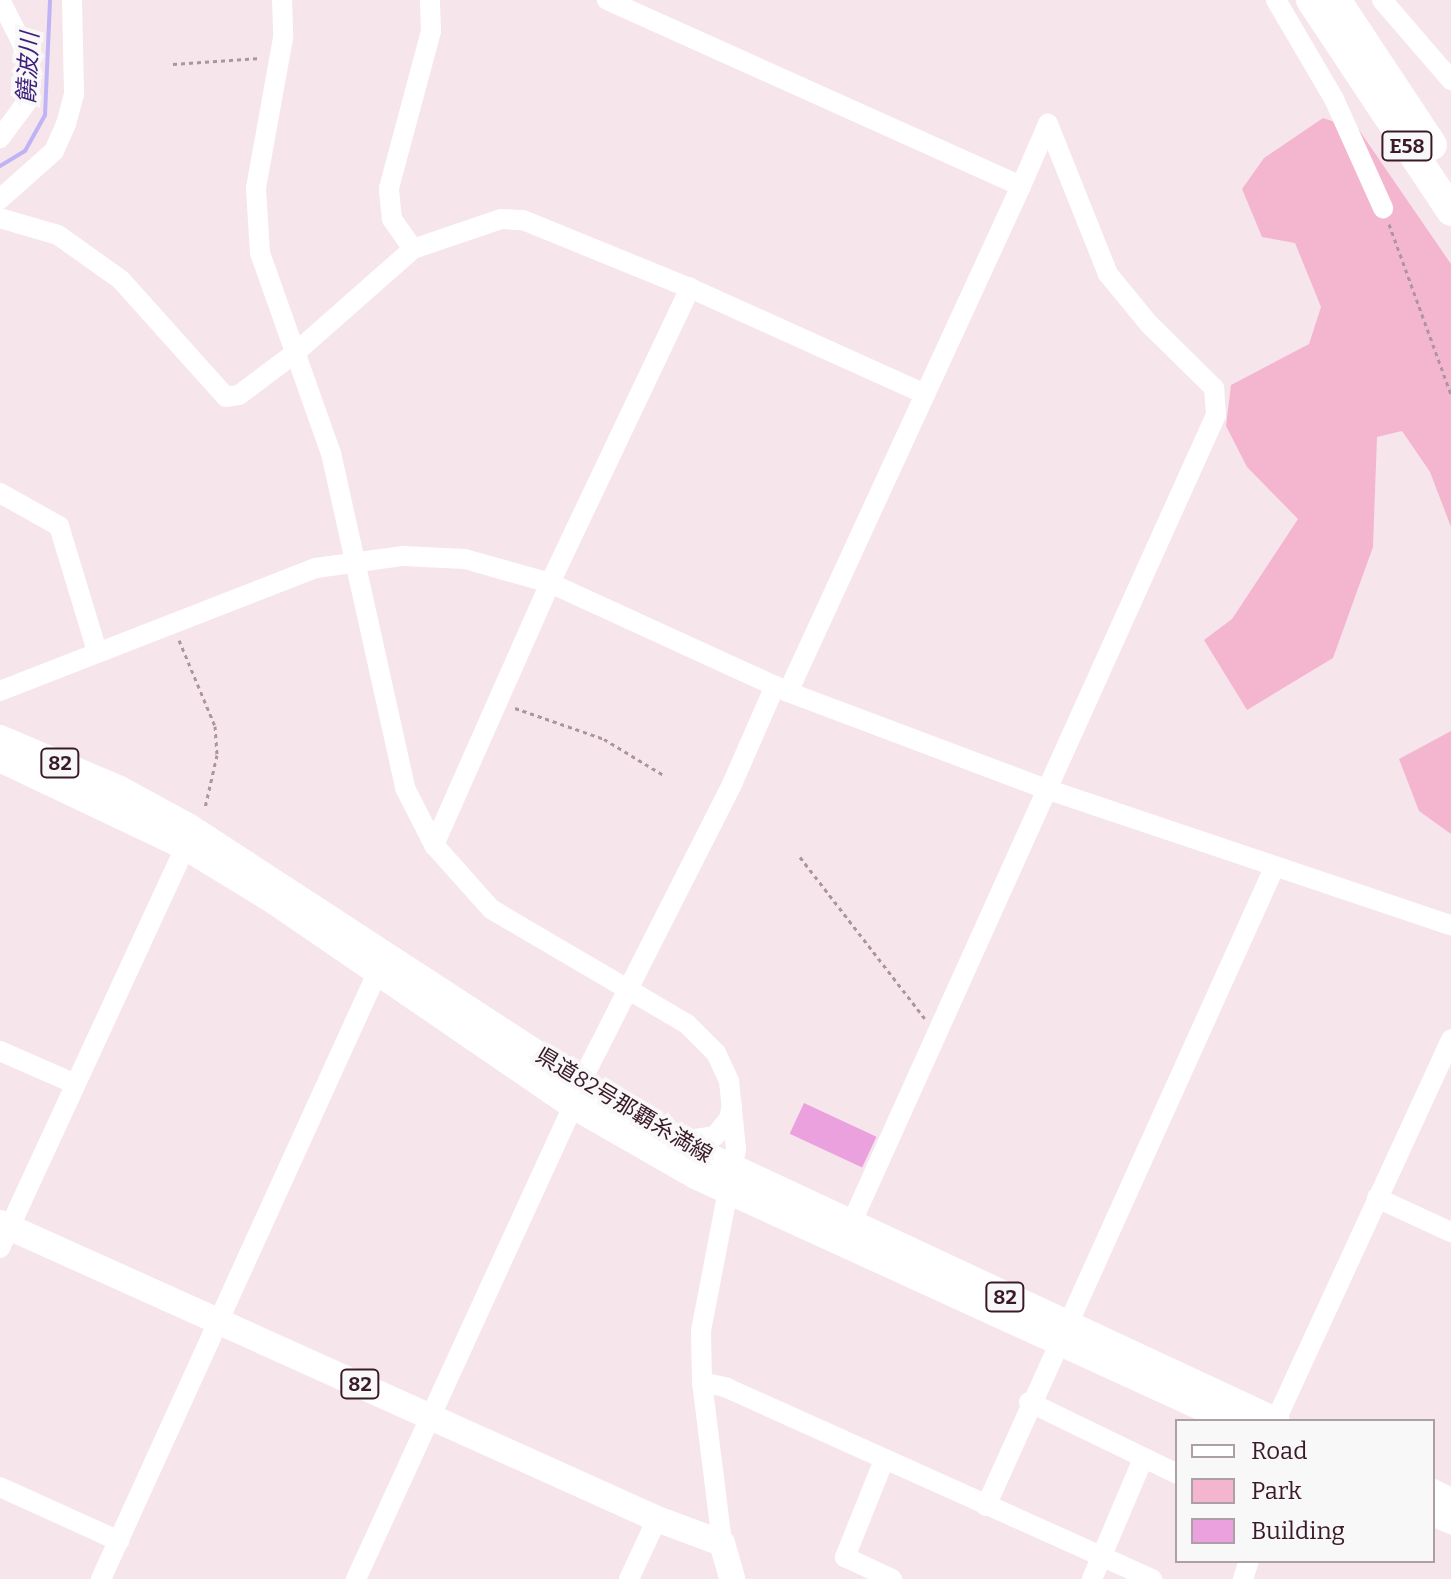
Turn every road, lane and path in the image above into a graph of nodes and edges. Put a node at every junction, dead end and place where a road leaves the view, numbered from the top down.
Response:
1 (0, 0) edge
2 (72, 0) edge
3 (282, 0) edge
4 (430, 0) edge
5 (607, 0) edge
6 (1276, 0) edge
7 (1311, 0) edge
8 (1336, 0) edge
9 (1382, 0) edge
10 (280, 56) junction
11 (173, 64) dead end
12 (1451, 80) edge
13 (0, 138) edge
14 (1451, 174) edge
15 (1021, 186) junction
16 (0, 199) edge
17 (1383, 208) joint
18 (1451, 211) edge
19 (0, 218) edge
20 (413, 249) junction
21 (690, 288) junction
22 (295, 353) junction
23 (925, 394) junction
24 (1451, 394) edge
25 (0, 493) edge
26 (354, 560) junction
27 (550, 583) junction
28 (172, 622) junction
29 (97, 651) junction
30 (782, 689) junction
31 (0, 691) edge
32 (500, 703) junction
33 (0, 738) edge
34 (0, 759) edge
35 (665, 776) dead end
36 (1046, 789) junction
37 (115, 798) junction
38 (205, 808) dead end
39 (434, 845) junction
40 (185, 847) junction
41 (800, 857) dead end
42 (1275, 866) junction
43 (1451, 925) edge
44 (377, 973) junction
45 (628, 986) junction
46 (936, 1035) junction
47 (1451, 1039) edge
48 (0, 1051) edge
49 (75, 1084) junction
50 (577, 1094) junction
51 (733, 1098) junction
52 (681, 1141) junction
53 (731, 1181) junction
54 (1377, 1198) junction
55 (851, 1224) junction
56 (1451, 1232) edge
57 (3, 1233) edge
58 (220, 1320) junction
59 (1063, 1335) junction
60 (702, 1382) junction
61 (1029, 1402) junction
62 (431, 1417) junction
63 (1227, 1419) edge
64 (1271, 1419) edge
65 (1277, 1419) edge
66 (1143, 1459) junction
67 (884, 1460) junction
68 (1175, 1473) edge
69 (0, 1487) edge
70 (986, 1506) junction
71 (657, 1519) junction
72 (119, 1541) junction
73 (722, 1543) junction
74 (1102, 1556) junction
75 (101, 1579) edge
76 (356, 1579) edge
77 (629, 1579) edge
78 (732, 1579) edge
79 (892, 1579) edge
80 (1092, 1579) edge
81 (1152, 1579) edge

1 - 13 street
2 - 16 street
3 - 10 street
4 - 20 street
5 - 15 street
6 - 17 street
7 - 18 highway, E58
8 - 14 highway, E58
9 - 12 street
10 - 11 path
10 - 22 street
15 - 23 street
15 - 36 street
17 - 24 path
19 - 22 street
20 - 21 street
20 - 22 street
21 - 23 street
21 - 27 street
22 - 26 street
23 - 30 street
25 - 29 street
26 - 27 street
26 - 28 street
26 - 39 street
27 - 30 street
27 - 32 street
28 - 29 street
28 - 38 path
29 - 31 street
30 - 36 street
30 - 45 street
32 - 35 path
32 - 39 street
33 - 37 main road, 県道82号那覇糸満線 / 82
34 - 37 main road, 県道82号那覇糸満線 / 82
36 - 42 street
36 - 46 street
37 - 40 main road, 県道82号那覇糸満線 / 82
37 - 50 main road, 県道82号那覇糸満線 / 82
39 - 45 street
40 - 44 main road, 県道82号那覇糸満線 / 82
40 - 49 street
41 - 46 path
42 - 43 street
42 - 59 street
44 - 50 main road, 県道82号那覇糸満線 / 82
44 - 58 street
45 - 50 street
45 - 51 street
46 - 55 street
47 - 54 street
48 - 49 street
49 - 57 street
50 - 52 main road, 県道82号那覇糸満線 / 82
50 - 53 main road, 県道82号那覇糸満線 / 82
50 - 62 street
51 - 52 street
51 - 53 street
52 - 53 main road, 県道82号那覇糸満線 / 82
53 - 55 main road, 県道82号那覇糸満線 / 82
53 - 59 main road, 県道82号那覇糸満線 / 82
53 - 60 street
54 - 56 street
54 - 65 street
55 - 59 main road, 県道82号那覇糸満線 / 82
57 - 58 main road, 82
58 - 62 main road, 82
58 - 72 street
59 - 61 street
59 - 63 main road, 県道82号那覇糸満線 / 82
59 - 64 main road, 県道82号那覇糸満線 / 82
60 - 67 street
60 - 73 street
61 - 66 street
61 - 70 street
62 - 71 main road, 82
62 - 76 street
66 - 68 street
66 - 74 street
67 - 70 street
67 - 79 street
69 - 72 street
70 - 74 street
71 - 73 main road, 82
71 - 77 street
72 - 75 street
73 - 78 main road
74 - 80 street
74 - 81 street

